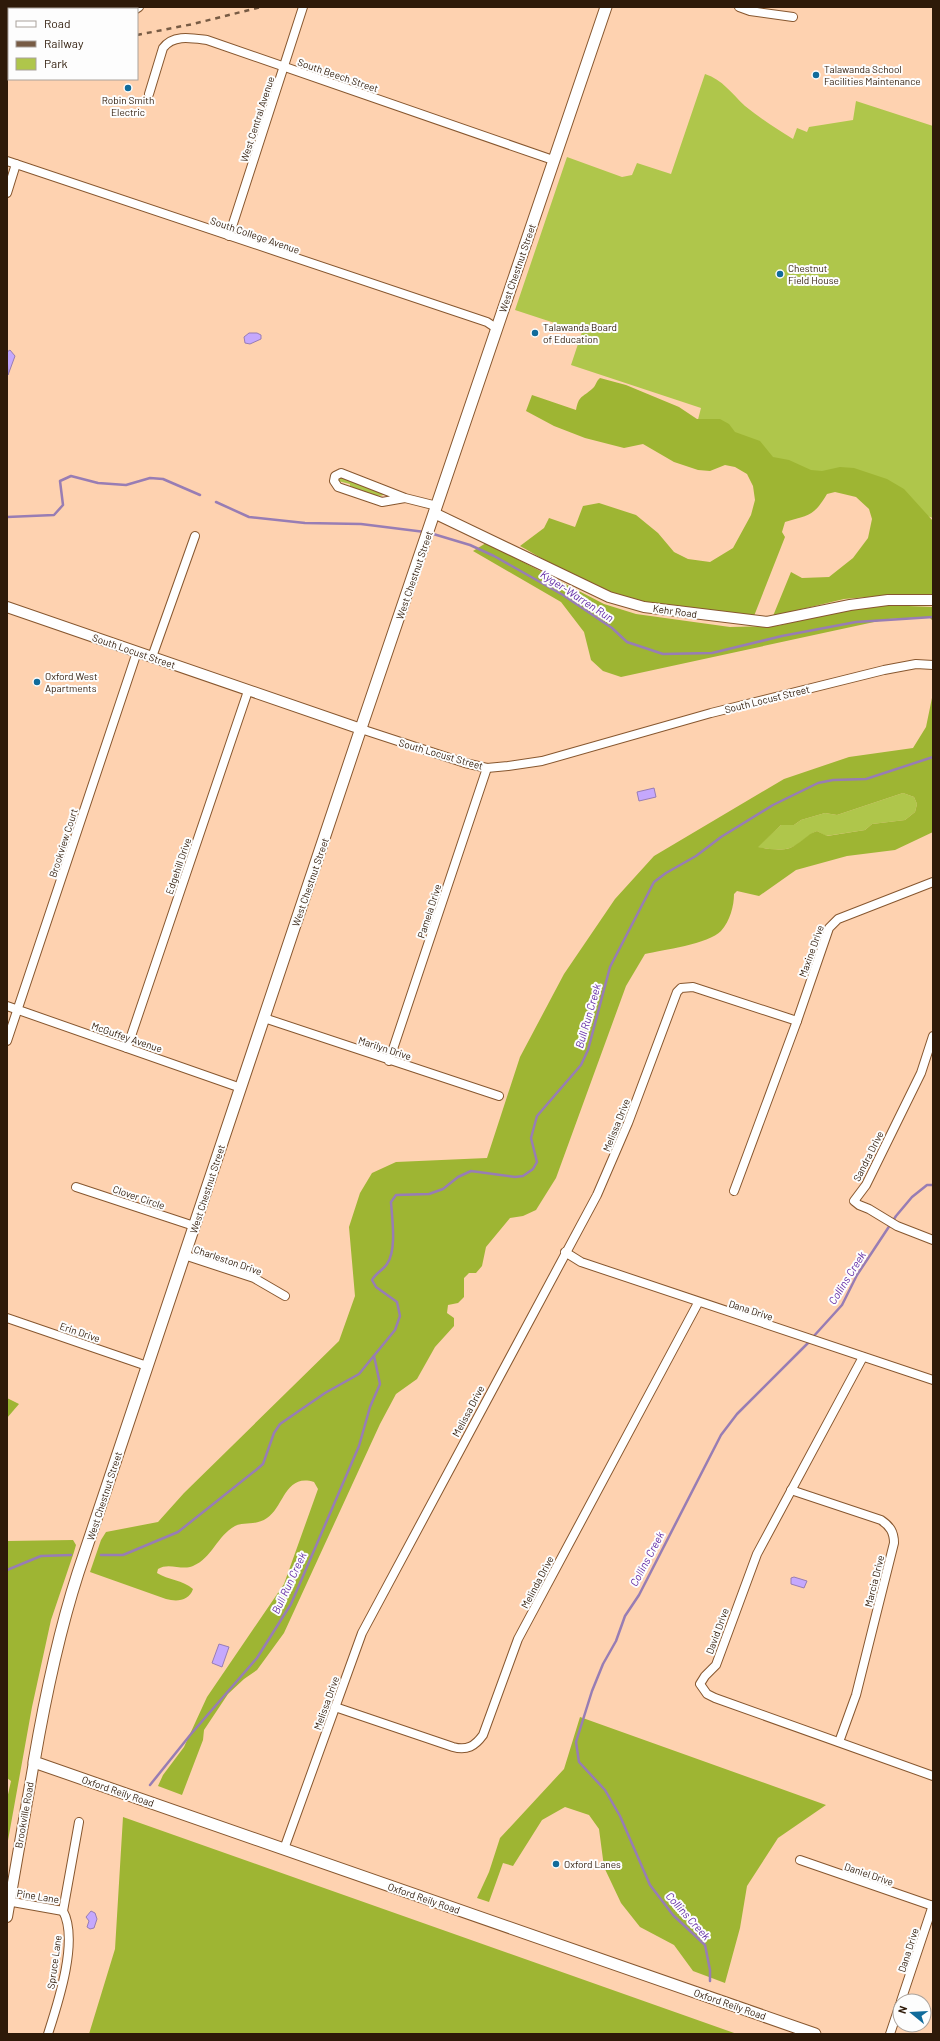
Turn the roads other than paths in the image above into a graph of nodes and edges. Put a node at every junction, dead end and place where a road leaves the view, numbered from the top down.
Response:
1 (304, 7) edge
2 (606, 7) edge
3 (739, 7) edge
4 (793, 17) dead end
5 (284, 66) junction
6 (150, 94) dead end
7 (553, 160) junction
8 (7, 161) edge
9 (16, 164) junction
10 (7, 193) edge
11 (229, 236) junction
12 (496, 328) junction
13 (405, 498) junction
14 (436, 509) junction
15 (196, 536) dead end
16 (933, 600) edge
17 (7, 607) edge
18 (137, 652) junction
19 (152, 657) junction
20 (933, 665) edge
21 (248, 690) junction
22 (361, 729) junction
23 (487, 768) junction
24 (933, 882) edge
25 (7, 1006) edge
26 (17, 1010) junction
27 (264, 1018) junction
28 (797, 1021) junction
29 (933, 1036) edge
30 (7, 1041) edge
31 (127, 1048) junction
32 (390, 1061) junction
33 (241, 1088) junction
34 (499, 1096) dead end
35 (76, 1187) dead end
36 (734, 1191) dead end
37 (194, 1226) junction
38 (933, 1240) edge
39 (565, 1252) junction
40 (184, 1256) junction
41 (285, 1296) dead end
42 (698, 1303) junction
43 (7, 1318) edge
44 (863, 1357) junction
45 (148, 1366) junction
46 (933, 1380) edge
47 (791, 1490) junction
48 (335, 1707) junction
49 (839, 1742) junction
50 (34, 1762) junction
51 (933, 1776) edge
52 (79, 1822) dead end
53 (284, 1850) junction
54 (800, 1860) dead end
55 (8, 1902) edge
56 (933, 1905) edge
57 (63, 1911) junction
58 (7, 1916) edge
59 (904, 1993) edge
60 (48, 2034) edge
61 (815, 2034) edge

1 - 5 street, West Central Avenue
2 - 7 main road, West Chestnut Street
3 - 4 street
5 - 6 street, South Beech Street
5 - 7 street, South Beech Street
5 - 11 street, West Central Avenue
7 - 12 main road, West Chestnut Street
8 - 9 street, South College Avenue
9 - 10 street
9 - 11 street, South College Avenue
11 - 12 street, South College Avenue
12 - 14 main road, West Chestnut Street
13 - 13 street
13 - 14 street
14 - 16 street, Kehr Road
14 - 22 main road, West Chestnut Street
15 - 19 street
17 - 18 street, South Locust Street
18 - 19 street, South Locust Street
18 - 26 street, Brookview Court
19 - 21 street, South Locust Street
20 - 23 street, South Locust Street
21 - 22 street, South Locust Street
21 - 31 street, Edgehill Drive
22 - 23 street, South Locust Street
22 - 27 main road, West Chestnut Street
23 - 32 street, Pamela Drive
24 - 28 street, Maxine Drive
25 - 26 street, McGuffey Avenue
26 - 30 street, Brookview Court
26 - 31 street, McGuffey Avenue
27 - 32 street, Marilyn Drive
27 - 33 main road, West Chestnut Street
28 - 36 street, Maxine Drive
28 - 39 street, Melissa Drive
29 - 38 street, Sandra Drive
31 - 33 street, McGuffey Avenue
32 - 34 street, Marilyn Drive
33 - 37 main road, West Chestnut Street
35 - 37 street, Clover Circle
37 - 40 main road, West Chestnut Street
39 - 42 street, Dana Drive
39 - 48 street, Melissa Drive
40 - 41 street, Charleston Drive
40 - 45 main road, West Chestnut Street
42 - 44 street, Dana Drive
42 - 48 street, Melinda Drive
43 - 45 street, Erin Drive
44 - 46 street, Dana Drive
44 - 47 street, David Drive
45 - 50 main road, West Chestnut Street
47 - 49 street, Marcia Drive
47 - 49 street, David Drive
48 - 53 street, Melissa Drive
49 - 51 street, David Drive
50 - 53 main road, Oxford Reily Road
50 - 55 street, Brookville Road
52 - 57 street, Spruce Lane
53 - 61 main road, Oxford Reily Road
54 - 56 street, Daniel Drive
55 - 57 street, Pine Lane
55 - 58 street, Brookville Road
56 - 59 street, Dana Drive
57 - 60 street, Spruce Lane

